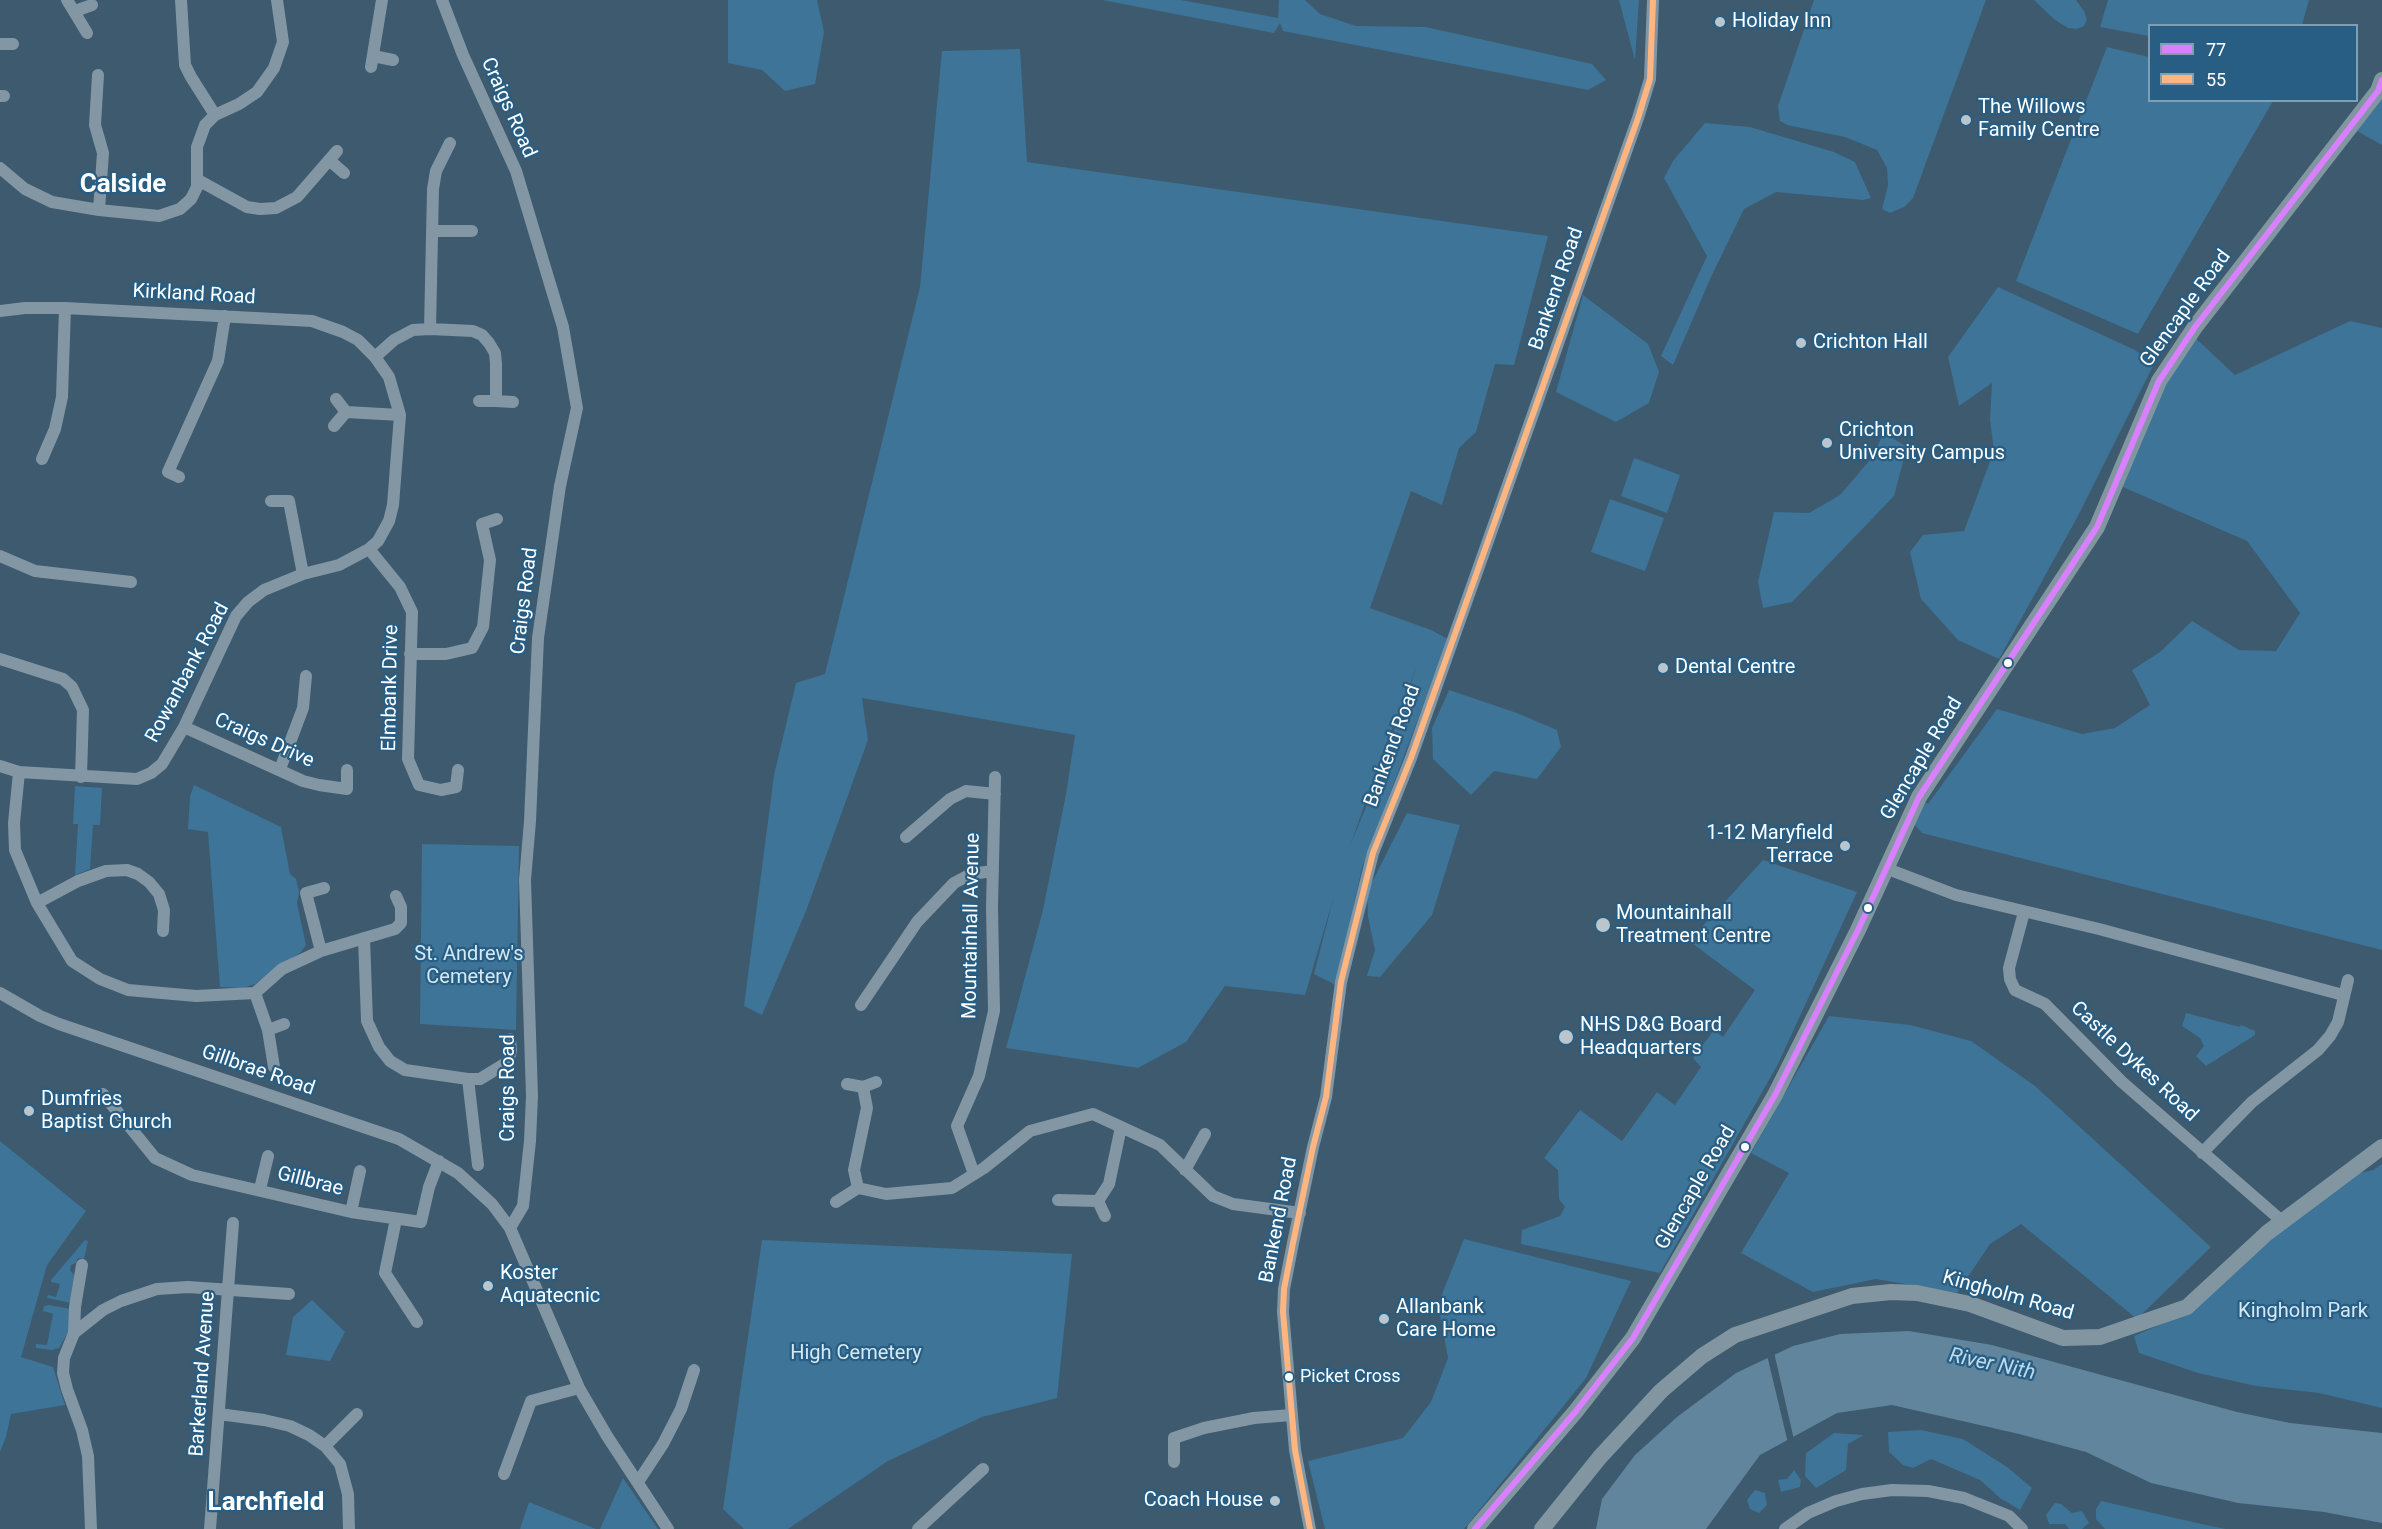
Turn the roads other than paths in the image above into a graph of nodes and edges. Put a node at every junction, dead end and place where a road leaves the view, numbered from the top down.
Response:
1 (68, 0) edge
2 (181, 0) edge
3 (277, 0) edge
4 (382, 0) edge
5 (442, 0) edge
6 (1653, 0) edge
7 (92, 5) dead end
8 (75, 11) junction
9 (87, 33) dead end
10 (393, 60) dead end
11 (98, 75) dead end
12 (2382, 80) edge
13 (215, 115) junction
14 (450, 143) dead end
15 (0, 168) edge
16 (344, 173) dead end
17 (198, 180) junction
18 (99, 210) junction
19 (432, 231) junction
20 (472, 231) dead end
21 (65, 308) junction
22 (0, 311) edge
23 (225, 316) junction
24 (430, 329) junction
25 (375, 357) junction
26 (336, 399) dead end
27 (479, 401) dead end
28 (496, 401) junction
29 (513, 402) dead end
30 (346, 412) junction
31 (400, 415) junction
32 (333, 426) dead end
33 (42, 459) dead end
34 (156, 466) dead end
35 (271, 501) dead end
36 (497, 519) dead end
37 (369, 549) junction
38 (0, 556) edge
39 (303, 574) junction
40 (131, 582) dead end
41 (410, 654) junction
42 (0, 659) edge
43 (306, 676) dead end
44 (184, 727) junction
45 (0, 766) edge
46 (279, 769) junction
47 (347, 770) dead end
48 (458, 770) dead end
49 (19, 772) junction
50 (81, 777) junction
51 (995, 777) dead end
52 (995, 794) junction
53 (906, 837) dead end
54 (1885, 868) junction
55 (993, 871) junction
56 (324, 888) dead end
57 (396, 896) dead end
58 (37, 903) junction
59 (2025, 912) junction
60 (164, 931) dead end
61 (364, 938) junction
62 (321, 951) junction
63 (2348, 980) dead end
64 (0, 993) edge
65 (255, 993) junction
66 (2343, 995) junction
67 (861, 1005) dead end
68 (284, 1024) dead end
69 (268, 1030) junction
70 (510, 1039) dead end
71 (274, 1067) dead end
72 (468, 1079) junction
73 (876, 1082) dead end
74 (847, 1084) dead end
75 (863, 1087) junction
76 (103, 1094) dead end
77 (1121, 1127) junction
78 (1204, 1134) dead end
79 (2382, 1147) edge
80 (2202, 1153) junction
81 (268, 1155) dead end
82 (439, 1161) junction
83 (478, 1165) dead end
84 (1185, 1170) junction
85 (360, 1171) dead end
86 (974, 1174) junction
87 (858, 1188) junction
88 (260, 1190) junction
89 (1058, 1200) dead end
90 (1098, 1201) junction
91 (836, 1202) dead end
92 (351, 1212) junction
93 (1300, 1212) junction
94 (1106, 1216) dead end
95 (396, 1218) junction
96 (2283, 1222) junction
97 (233, 1223) dead end
98 (510, 1228) junction
99 (82, 1265) dead end
100 (229, 1289) junction
101 (289, 1294) dead end
102 (417, 1322) dead end
103 (75, 1333) junction
104 (694, 1370) dead end
105 (579, 1388) junction
106 (219, 1414) junction
107 (357, 1414) dead end
108 (1291, 1414) junction
109 (325, 1446) junction
110 (1174, 1462) dead end
111 (983, 1469) dead end
112 (504, 1474) dead end
113 (638, 1482) junction
114 (2007, 1523) edge
115 (91, 1529) edge
116 (210, 1529) edge
117 (349, 1529) edge
118 (668, 1529) edge
119 (918, 1529) edge
120 (1310, 1529) edge
121 (1475, 1529) edge
122 (1542, 1529) edge
123 (1785, 1529) edge
124 (2022, 1529) edge

1 - 8 street
2 - 13 street
3 - 13 street
4 - 10 street
5 - 98 street, Craigs Road
6 - 93 street, Bankend Road
7 - 8 street
8 - 9 street
11 - 18 street
12 - 54 main road, Glencaple Road
13 - 17 street
14 - 19 street
15 - 18 street
16 - 17 street
17 - 18 street
19 - 20 street
19 - 24 street
21 - 22 street, Kirkland Road
21 - 23 street, Kirkland Road
21 - 33 street
23 - 25 street, Kirkland Road
23 - 34 street
24 - 25 street
24 - 28 street
25 - 31 street, Kirkland Road
26 - 30 street
27 - 28 street
28 - 29 street
30 - 31 street
30 - 32 street
31 - 37 street, Rowanbank Road
35 - 39 street
36 - 41 street
37 - 39 street, Rowanbank Road
37 - 41 street, Elmbank Drive
38 - 40 street
39 - 44 street, Rowanbank Road
41 - 48 street, Elmbank Drive
42 - 50 street
43 - 46 street
44 - 46 street, Craigs Drive
44 - 50 street, Rowanbank Road
45 - 49 street, Rowanbank Road
46 - 47 street, Craigs Drive
49 - 50 street, Rowanbank Road
49 - 58 street
51 - 52 street, Mountainhall Avenue
52 - 53 street
52 - 55 street, Mountainhall Avenue
54 - 59 street
54 - 121 main road, Glencaple Road
55 - 67 street
55 - 86 street, Mountainhall Avenue
56 - 62 street
57 - 61 street
58 - 60 street
58 - 65 street
59 - 66 street
59 - 80 street, Castle Dykes Road
61 - 62 street
61 - 72 street
62 - 65 street
63 - 66 street
64 - 82 street, Gillbrae Road
65 - 69 street
66 - 80 street
68 - 69 street
69 - 71 street
70 - 72 street
72 - 83 street
73 - 75 street
74 - 75 street
75 - 87 street
76 - 88 street, Gillbrae
77 - 84 street
77 - 86 street
77 - 90 street
78 - 84 street
79 - 96 main road, Kingholm Road
80 - 96 street, Castle Dykes Road
81 - 88 street, Gillbrae
82 - 95 street, Gillbrae
82 - 98 street, Gillbrae Road
84 - 93 street
85 - 92 street, Gillbrae
86 - 87 street
87 - 91 street
88 - 92 street, Gillbrae
89 - 90 street
90 - 94 street
92 - 95 street, Gillbrae
93 - 108 street, Bankend Road
95 - 102 street
96 - 122 main road, Kingholm Road
97 - 100 street, Barkerland Avenue
98 - 105 street
99 - 103 street
100 - 101 street
100 - 103 street
100 - 106 street, Barkerland Avenue
103 - 115 street
104 - 113 street
105 - 112 street
105 - 113 street
106 - 109 street
106 - 116 street, Barkerland Avenue
107 - 109 street
108 - 110 street
108 - 120 street, Bankend Road
109 - 117 street
111 - 119 street
113 - 118 street
114 - 123 street
114 - 124 street

